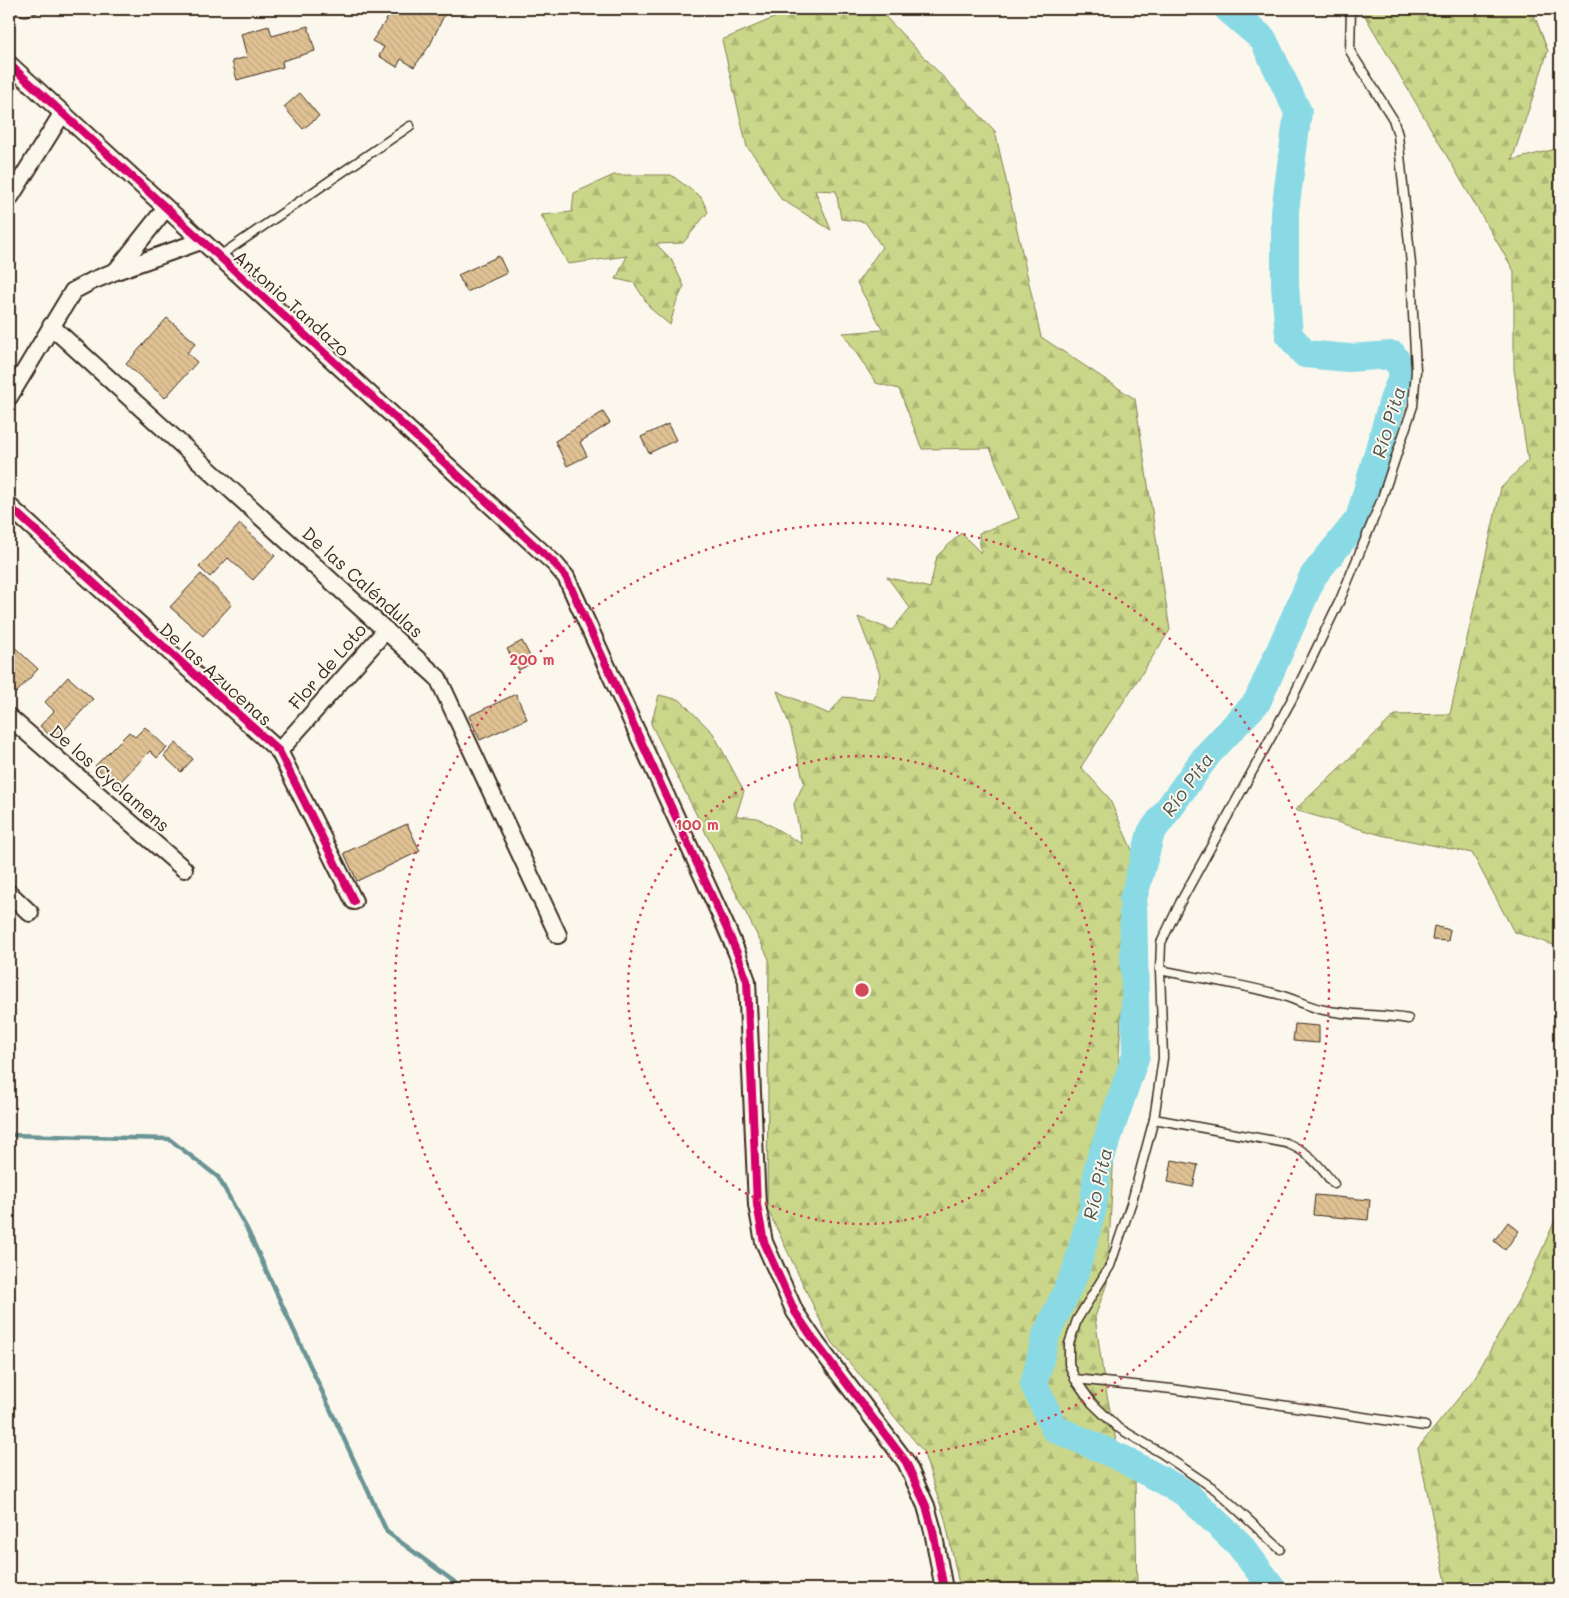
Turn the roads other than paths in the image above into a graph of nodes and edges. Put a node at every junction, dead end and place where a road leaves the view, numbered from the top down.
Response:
1 (16, 9) edge
2 (34, 9) edge
3 (1351, 9) edge
4 (9, 64) edge
5 (62, 114) junction
6 (410, 126) dead end
7 (9, 199) edge
8 (166, 209) junction
9 (201, 241) junction
10 (218, 257) junction
11 (116, 271) junction
12 (50, 326) junction
13 (9, 397) edge
14 (9, 506) edge
15 (386, 630) junction
16 (9, 717) edge
17 (279, 751) junction
18 (184, 869) dead end
19 (9, 893) edge
20 (354, 901) dead end
21 (30, 913) dead end
22 (558, 935) dead end
23 (1160, 970) junction
24 (1408, 1019) dead end
25 (1154, 1119) junction
26 (1334, 1184) dead end
27 (1075, 1379) junction
28 (1425, 1426) dead end
29 (1280, 1549) dead end
30 (944, 1589) edge

1 - 2 lane
3 - 23 lane
4 - 5 street, Antonio Tandazo
5 - 7 street
5 - 8 street, Antonio Tandazo
6 - 10 lane
8 - 9 street, Antonio Tandazo
8 - 11 street
9 - 10 street, Antonio Tandazo
9 - 11 street
10 - 30 street, Antonio Tandazo
11 - 12 street
12 - 13 street
12 - 15 street, De las Caléndulas
14 - 17 street, De las Azucenas
15 - 17 street, Flor de Loto
15 - 22 street, De las Caléndulas
16 - 18 street, De los Cyclamens
17 - 20 street, De las Azucenas
19 - 21 street
23 - 24 lane
23 - 25 lane
25 - 26 lane
25 - 27 lane
27 - 28 lane
27 - 29 lane

